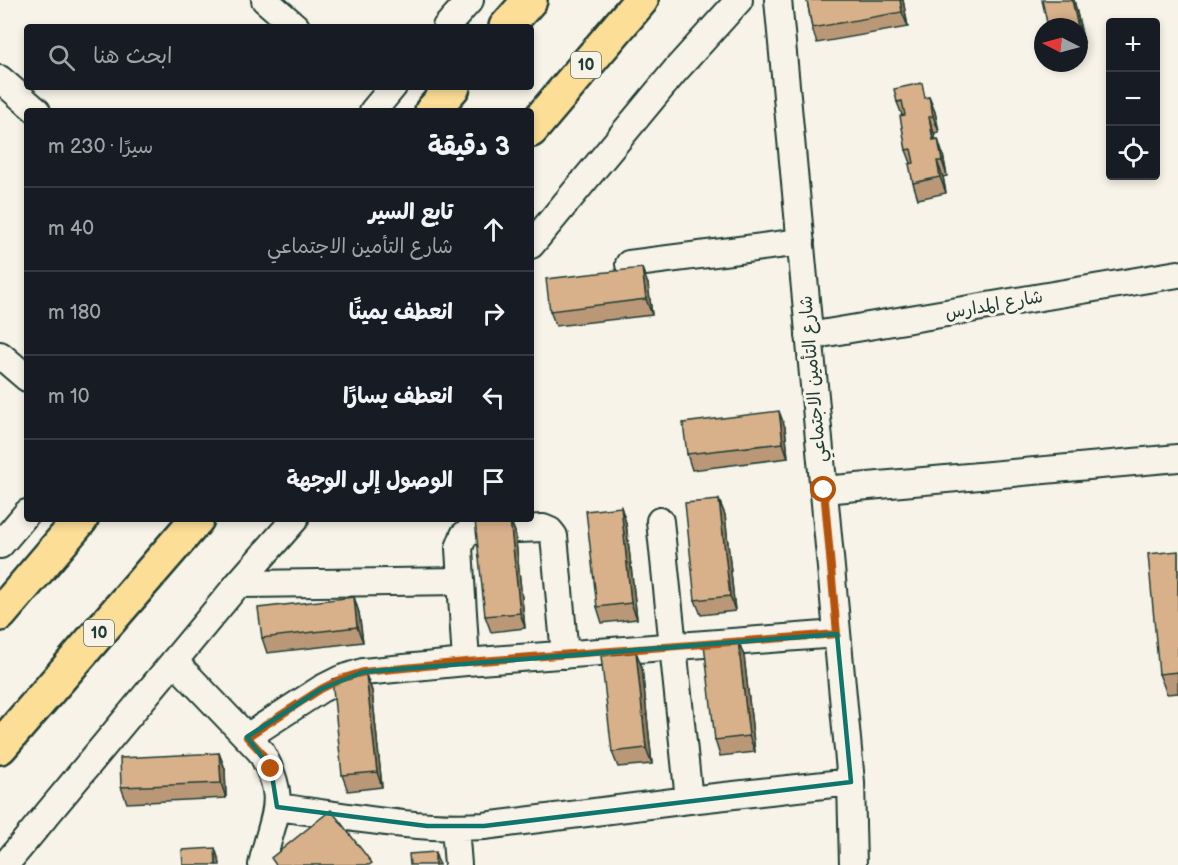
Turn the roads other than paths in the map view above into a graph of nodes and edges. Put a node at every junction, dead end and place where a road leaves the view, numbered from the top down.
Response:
1 (265, 0) edge
2 (470, 0) edge
3 (530, 0) edge
4 (641, 0) edge
5 (739, 0) edge
6 (778, 0) edge
7 (293, 24) edge
8 (449, 24) edge
9 (509, 24) edge
10 (0, 79) edge
11 (34, 108) edge
12 (534, 126) edge
13 (534, 240) edge
14 (801, 242) junction
15 (629, 264) dead end
16 (1178, 274) edge
17 (809, 336) junction
18 (0, 355) edge
19 (24, 375) edge
20 (1178, 458) edge
21 (824, 490) junction
22 (24, 517) edge
23 (660, 521) dead end
24 (78, 522) edge
25 (194, 522) edge
26 (292, 522) edge
27 (0, 545) edge
28 (461, 581) junction
29 (238, 584) junction
30 (0, 614) edge
31 (837, 634) junction
32 (673, 647) junction
33 (566, 655) junction
34 (174, 661) junction
35 (466, 662) junction
36 (247, 737) junction
37 (0, 747) edge
38 (851, 782) junction
39 (689, 800) junction
40 (277, 807) junction
41 (455, 827) junction
42 (4, 865) edge
43 (262, 865) edge
44 (458, 865) edge
45 (853, 865) edge

1 - 7 street
2 - 8 street
3 - 9 main road
4 - 12 main road, 10
5 - 13 street
6 - 14 street, شارع التأمين الاجتماعي
10 - 11 street
14 - 15 street
14 - 17 street, شارع التأمين الاجتماعي
16 - 17 street, شارع المدارس
17 - 21 street, شارع التأمين الاجتماعي
18 - 19 street
20 - 21 street
21 - 31 street, شارع التأمين الاجتماعي
22 - 27 street
23 - 32 street
24 - 30 main road
25 - 37 main road, 10
26 - 29 street
28 - 29 street
28 - 33 street
28 - 35 street
29 - 34 street
31 - 32 street
31 - 38 street, شارع التأمين الاجتماعي
32 - 33 street
32 - 39 street
33 - 35 street
34 - 36 street
34 - 42 street
35 - 36 street
36 - 40 street
38 - 39 street
38 - 45 street, شارع التأمين الاجتماعي
39 - 41 street
40 - 41 street
40 - 43 street
41 - 44 street

